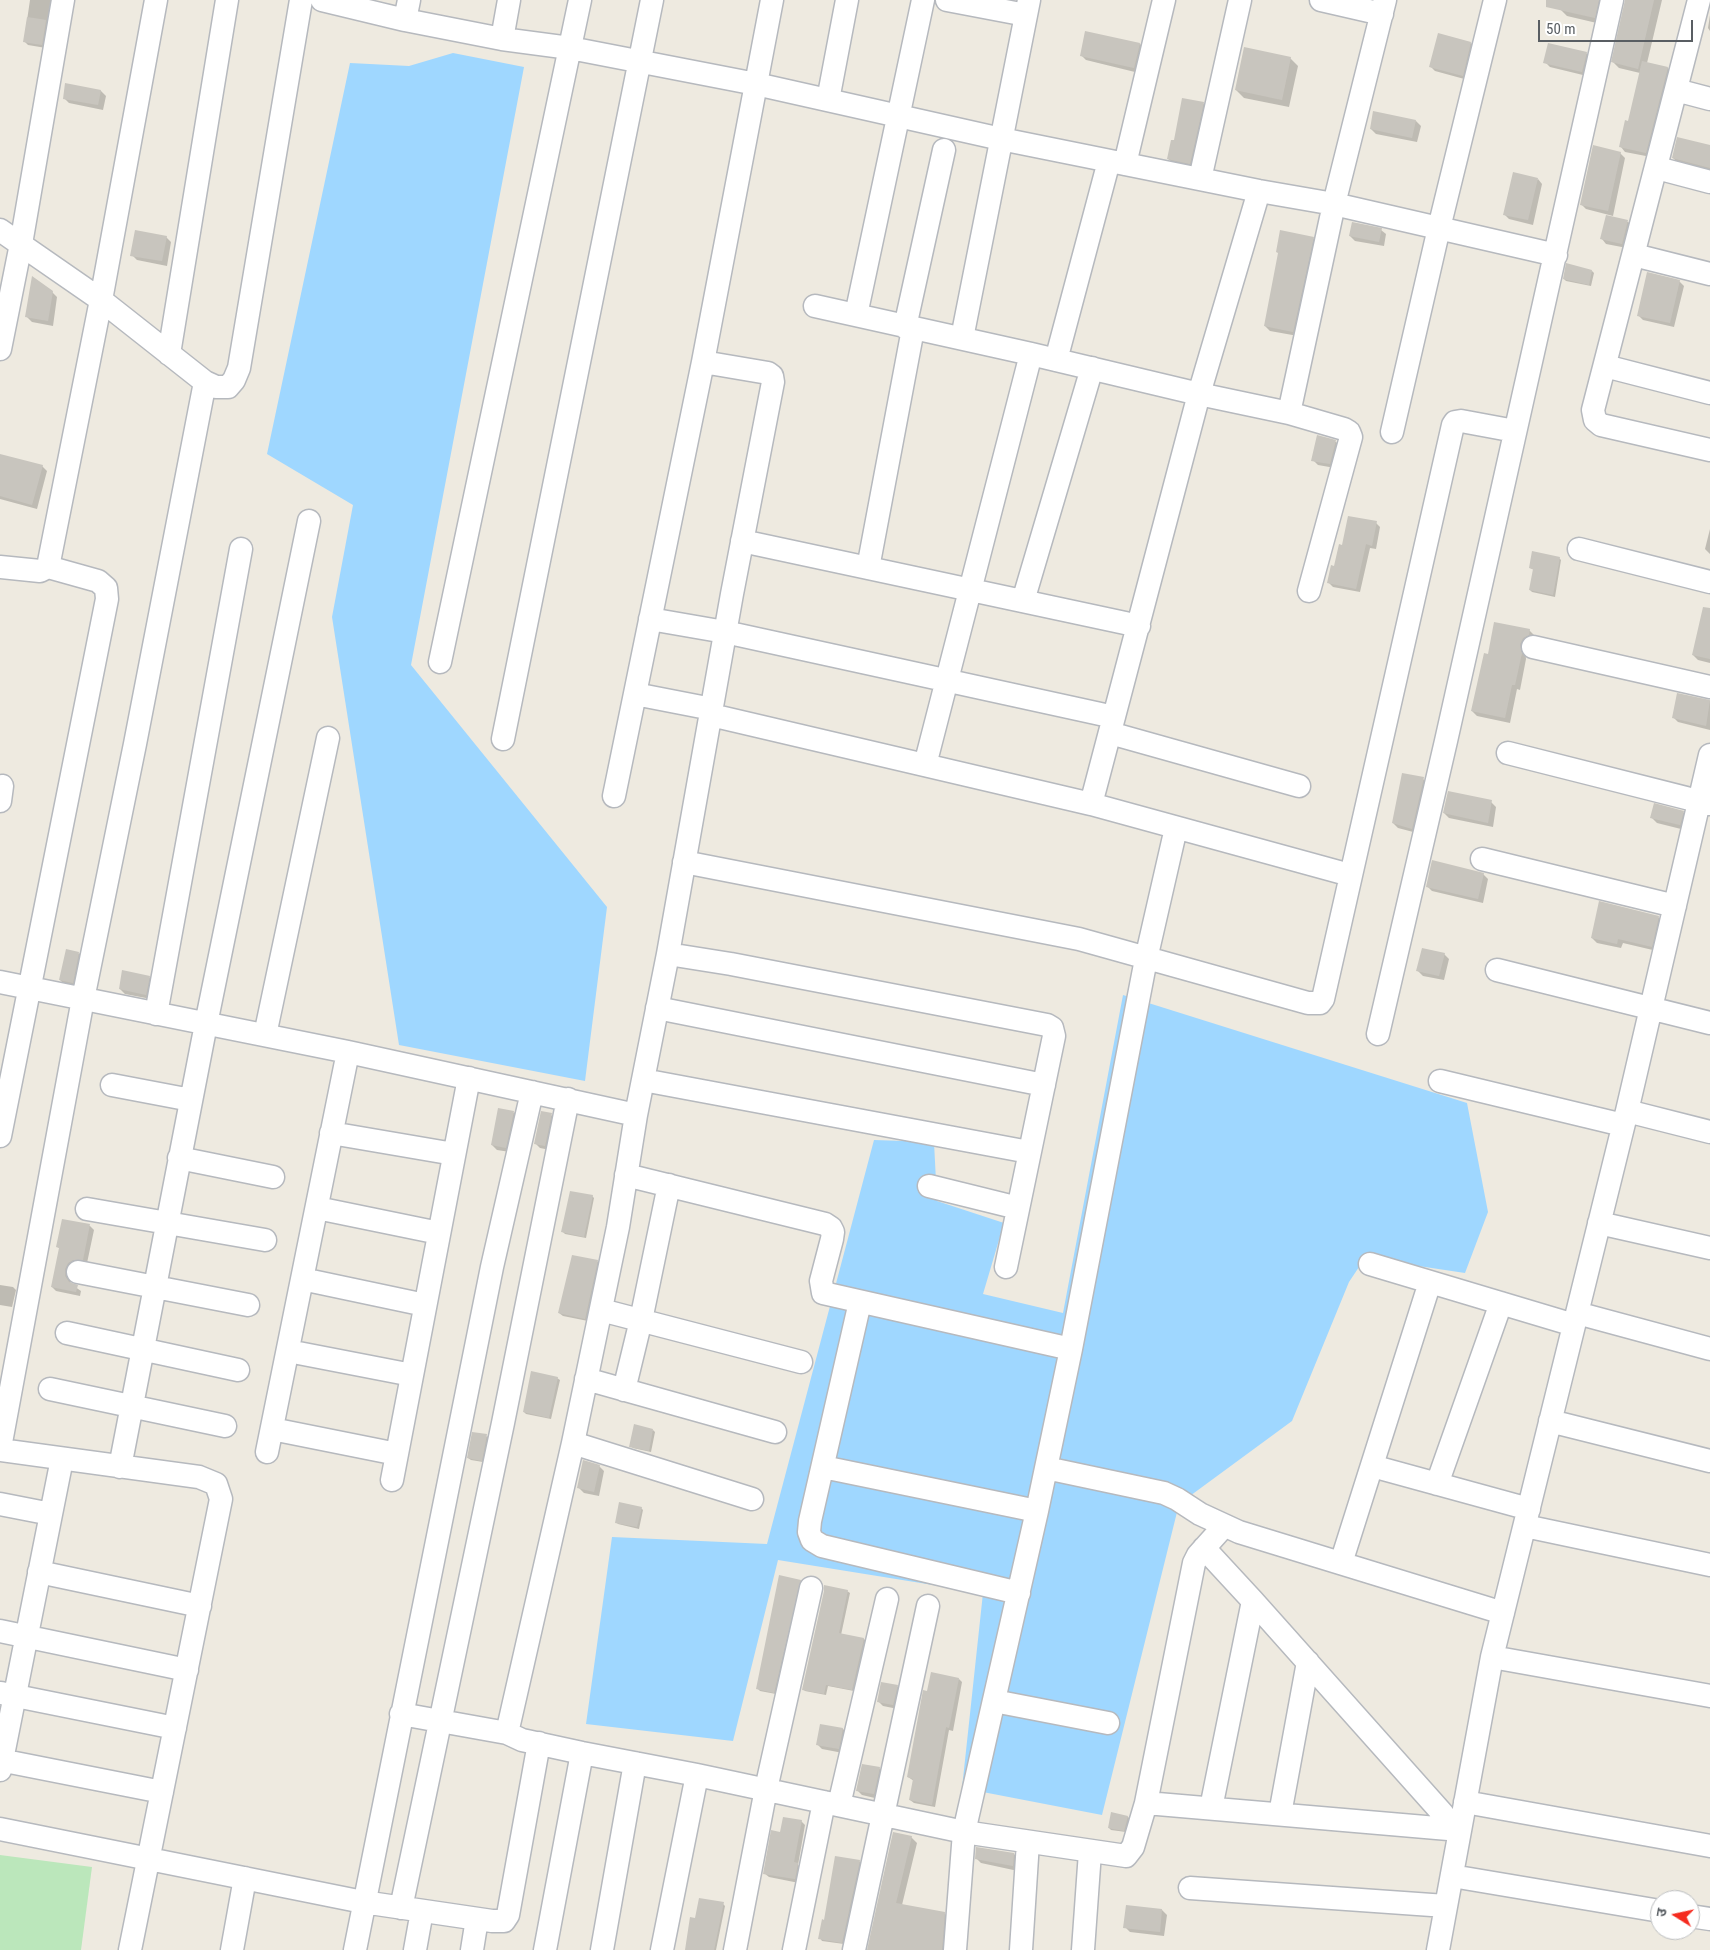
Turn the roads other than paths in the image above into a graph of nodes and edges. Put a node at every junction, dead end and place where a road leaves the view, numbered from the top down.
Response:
1 (63, 0) edge
2 (156, 0) edge
3 (227, 0) edge
4 (301, 0) edge
5 (322, 0) edge
6 (509, 0) edge
7 (580, 0) edge
8 (652, 0) edge
9 (772, 0) edge
10 (847, 0) edge
11 (922, 0) edge
12 (947, 0) edge
13 (1164, 0) edge
14 (1240, 0) edge
15 (1321, 0) edge
16 (1495, 0) edge
17 (1612, 0) edge
18 (1699, 0) edge
19 (349, 3) edge
20 (1027, 7) edge
21 (1384, 7) edge
22 (407, 10) edge
23 (502, 39) junction
24 (570, 48) junction
25 (639, 62) junction
26 (756, 84) junction
27 (1676, 90) junction
28 (1710, 99) edge
29 (828, 100) junction
30 (898, 115) junction
31 (1000, 138) junction
32 (944, 150) dead end
33 (1117, 162) junction
34 (1657, 168) junction
35 (1200, 179) junction
36 (1710, 182) edge
37 (1259, 192) junction
38 (1334, 204) junction
39 (1438, 228) junction
40 (0, 230) edge
41 (21, 244) junction
42 (1556, 255) junction
43 (1634, 255) junction
44 (1710, 274) edge
45 (101, 300) junction
46 (816, 306) dead end
47 (856, 315) junction
48 (909, 328) junction
49 (962, 338) junction
50 (0, 349) edge
51 (169, 354) junction
52 (1031, 354) junction
53 (1056, 360) junction
54 (703, 362) junction
55 (1605, 366) junction
56 (1092, 368) junction
57 (205, 382) junction
58 (1710, 393) edge
59 (1199, 394) junction
60 (1289, 413) junction
61 (1392, 432) dead end
62 (1516, 432) junction
63 (1710, 450) edge
64 (309, 521) dead end
65 (742, 541) junction
66 (241, 549) dead end
67 (1579, 549) dead end
68 (0, 567) edge
69 (48, 567) junction
70 (868, 568) junction
71 (1710, 582) edge
72 (971, 590) junction
73 (1309, 591) dead end
74 (1023, 601) junction
75 (650, 619) junction
76 (1139, 626) junction
77 (725, 632) junction
78 (1533, 647) dead end
79 (440, 662) dead end
80 (947, 680) junction
81 (1710, 687) edge
82 (635, 694) junction
83 (712, 712) junction
84 (1112, 725) junction
85 (328, 738) dead end
86 (503, 739) dead end
87 (1508, 753) dead end
88 (1710, 755) edge
89 (925, 765) junction
90 (1299, 786) dead end
91 (614, 796) dead end
92 (1705, 803) edge
93 (1091, 804) junction
94 (1176, 828) junction
95 (1482, 860) dead end
96 (684, 862) junction
97 (1350, 875) junction
98 (1675, 906) junction
99 (668, 954) junction
100 (1146, 959) junction
101 (1498, 970) dead end
102 (0, 982) edge
103 (30, 988) junction
104 (83, 999) junction
105 (657, 1008) junction
106 (1651, 1008) junction
107 (156, 1014) junction
108 (1710, 1023) edge
109 (206, 1024) junction
110 (1378, 1034) dead end
111 (264, 1036) junction
112 (348, 1052) junction
113 (468, 1078) junction
114 (643, 1080) junction
115 (1440, 1081) dead end
116 (112, 1085) dead end
117 (1044, 1085) junction
118 (532, 1092) junction
119 (568, 1099) junction
120 (191, 1100) junction
121 (636, 1115) junction
122 (1625, 1118) junction
123 (1710, 1132) edge
124 (332, 1133) junction
125 (0, 1136) edge
126 (1029, 1152) junction
127 (454, 1154) junction
128 (180, 1158) junction
129 (626, 1174) junction
130 (274, 1178) dead end
131 (668, 1185) junction
132 (929, 1186) dead end
133 (316, 1208) junction
134 (1018, 1208) junction
135 (87, 1209) dead end
136 (167, 1223) junction
137 (1599, 1223) junction
138 (439, 1233) junction
139 (265, 1240) dead end
140 (1710, 1248) edge
141 (1370, 1264) dead end
142 (1006, 1267) dead end
143 (78, 1272) dead end
144 (302, 1278) junction
145 (1430, 1282) junction
146 (154, 1287) junction
147 (860, 1302) junction
148 (1501, 1303) junction
149 (248, 1305) dead end
150 (426, 1305) junction
151 (601, 1310) junction
152 (1575, 1319) junction
153 (641, 1320) junction
154 (67, 1333) dead end
155 (1071, 1349) junction
156 (1710, 1349) edge
157 (142, 1350) junction
158 (288, 1351) junction
159 (801, 1362) dead end
160 (238, 1370) dead end
161 (412, 1375) junction
162 (586, 1379) junction
163 (50, 1389) dead end
164 (624, 1390) junction
165 (131, 1407) junction
166 (1550, 1421) junction
167 (225, 1426) dead end
168 (272, 1429) junction
169 (775, 1432) dead end
170 (573, 1443) junction
171 (0, 1449) edge
172 (267, 1452) dead end
173 (397, 1454) junction
174 (62, 1459) junction
175 (1710, 1461) edge
176 (1372, 1466) junction
177 (120, 1467) junction
178 (823, 1467) junction
179 (1046, 1468) junction
180 (392, 1480) dead end
181 (1437, 1484) junction
182 (752, 1499) dead end
183 (0, 1504) edge
184 (1037, 1511) junction
185 (51, 1514) junction
186 (1527, 1517) junction
187 (1224, 1526) junction
188 (1204, 1548) junction
189 (1342, 1563) junction
190 (1710, 1565) edge
191 (39, 1572) junction
192 (811, 1588) dead end
193 (1019, 1592) junction
194 (887, 1599) dead end
195 (1253, 1600) junction
196 (200, 1606) junction
197 (928, 1606) dead end
198 (1503, 1612) junction
199 (0, 1632) edge
200 (27, 1637) junction
201 (1492, 1657) junction
202 (1308, 1662) junction
203 (187, 1670) junction
204 (8, 1694) edge
205 (1710, 1696) edge
206 (994, 1700) junction
207 (401, 1714) junction
208 (439, 1721) junction
209 (1108, 1723) dead end
210 (175, 1728) junction
211 (508, 1733) junction
212 (539, 1743) junction
213 (582, 1753) junction
214 (634, 1763) junction
215 (1, 1764) edge
216 (697, 1774) junction
217 (766, 1789) junction
218 (162, 1792) junction
219 (1465, 1802) junction
220 (1146, 1803) junction
221 (832, 1804) junction
222 (1211, 1808) junction
223 (882, 1814) junction
224 (1280, 1814) junction
225 (0, 1829) edge
226 (1454, 1829) junction
227 (964, 1832) junction
228 (1028, 1842) junction
229 (1710, 1846) edge
230 (1090, 1852) junction
231 (148, 1859) junction
232 (1452, 1876) junction
233 (245, 1878) junction
234 (1190, 1888) dead end
235 (363, 1902) junction
236 (1446, 1906) junction
237 (412, 1909) junction
238 (1650, 1909) edge
239 (478, 1919) junction
240 (130, 1950) edge
241 (232, 1950) edge
242 (355, 1950) edge
243 (415, 1950) edge
244 (472, 1950) edge
245 (545, 1950) edge
246 (602, 1950) edge
247 (662, 1950) edge
248 (735, 1950) edge
249 (794, 1950) edge
250 (854, 1950) edge
251 (955, 1950) edge
252 (1021, 1950) edge
253 (1083, 1950) edge
254 (1438, 1950) edge

1 - 41 street
2 - 45 street
3 - 51 street
4 - 57 street
5 - 19 street
6 - 23 street
7 - 24 street
8 - 25 street
9 - 26 street
10 - 29 street
11 - 30 street
12 - 20 street
13 - 33 street
14 - 35 street
15 - 21 street
16 - 39 street
17 - 42 street
18 - 27 street
19 - 22 street
20 - 31 street
21 - 38 street
22 - 23 street
23 - 24 street
24 - 25 street
24 - 79 street
25 - 26 street
25 - 86 street
26 - 29 street
26 - 54 street
27 - 28 street
27 - 34 street
29 - 30 street
30 - 31 street
30 - 47 street
31 - 33 street
31 - 49 street
32 - 48 street
33 - 35 street
33 - 53 street
34 - 36 street
34 - 43 street
35 - 37 street
37 - 38 street
37 - 59 street
38 - 39 street
38 - 60 street
39 - 42 street
39 - 61 street
40 - 41 street
41 - 45 street
41 - 50 street
42 - 62 street
43 - 44 street
43 - 55 street
45 - 51 street
45 - 69 street
46 - 47 street
47 - 48 street
48 - 49 street
48 - 70 street
49 - 52 street
51 - 57 street
52 - 53 street
52 - 72 street
53 - 56 street
54 - 65 street
54 - 75 street
55 - 58 street
55 - 63 street
56 - 59 street
56 - 74 street
57 - 104 street
59 - 60 street
59 - 76 street
60 - 73 street
62 - 97 street
62 - 110 street
64 - 109 street
65 - 70 street
65 - 77 street
66 - 107 street
67 - 71 street
68 - 69 street
69 - 103 street
70 - 72 street
72 - 74 street
72 - 80 street
74 - 76 street
75 - 77 street
75 - 82 street
76 - 84 street
77 - 80 street
77 - 83 street
78 - 81 street
80 - 84 street
80 - 89 street
82 - 83 street
82 - 91 street
83 - 89 street
83 - 96 street
84 - 90 street
84 - 93 street
85 - 111 street
87 - 92 street
88 - 92 street
89 - 93 street
92 - 98 street
93 - 94 street
94 - 97 street
94 - 100 street
95 - 98 street
96 - 99 street
96 - 100 street
97 - 100 street
98 - 106 street
99 - 105 street
99 - 117 street
100 - 155 street
101 - 106 street
102 - 103 street
103 - 104 street
103 - 125 street
104 - 107 street
104 - 171 street
105 - 114 street
105 - 117 street
106 - 108 street
106 - 122 street
107 - 109 street
109 - 111 street
109 - 120 street
111 - 112 street
112 - 113 street
112 - 124 street
113 - 118 street
113 - 127 street
114 - 121 street
114 - 126 street
115 - 122 street
116 - 120 street
117 - 126 street
118 - 119 street
118 - 207 street
119 - 121 street
119 - 208 street
120 - 128 street
121 - 129 street
122 - 123 street
122 - 137 street
124 - 127 street
124 - 133 street
126 - 134 street
127 - 138 street
128 - 130 street
128 - 136 street
129 - 131 street
129 - 151 street
131 - 147 street
131 - 153 street
132 - 134 street
133 - 138 street
133 - 144 street
134 - 142 street
135 - 136 street
136 - 139 street
136 - 146 street
137 - 140 street
137 - 152 street
138 - 150 street
141 - 145 street
143 - 146 street
144 - 150 street
144 - 158 street
145 - 148 street
145 - 176 street
146 - 149 street
146 - 157 street
147 - 155 street
147 - 178 street
148 - 152 street
148 - 181 street
150 - 161 street
151 - 153 street
151 - 162 street
152 - 156 street
152 - 166 street
153 - 159 street
153 - 164 street
154 - 157 street
155 - 179 street
157 - 160 street
157 - 165 street
158 - 161 street
158 - 168 street
161 - 173 street
162 - 164 street
162 - 170 street
163 - 165 street
164 - 169 street
165 - 167 street
165 - 177 street
166 - 175 street
166 - 186 street
168 - 172 street
168 - 173 street
170 - 182 street
170 - 211 street
171 - 174 street
173 - 180 street
174 - 177 street
174 - 185 street
176 - 181 street
176 - 189 street
177 - 196 street
178 - 184 street
178 - 193 street
179 - 184 street
179 - 187 street
181 - 186 street
183 - 185 street
184 - 193 street
185 - 191 street
186 - 190 street
186 - 198 street
187 - 188 street
187 - 189 street
188 - 195 street
188 - 220 street
189 - 198 street
191 - 196 street
191 - 200 street
192 - 217 street
193 - 206 street
194 - 221 street
195 - 202 street
195 - 222 street
196 - 203 street
197 - 223 street
198 - 201 street
199 - 200 street
200 - 203 street
200 - 204 street
201 - 205 street
201 - 219 street
202 - 224 street
202 - 226 street
203 - 210 street
204 - 210 street
204 - 215 street
206 - 209 street
206 - 227 street
207 - 208 street
207 - 235 street
208 - 211 street
208 - 237 street
210 - 218 street
211 - 212 street
212 - 213 street
212 - 239 street
213 - 214 street
213 - 245 street
214 - 216 street
214 - 246 street
215 - 218 street
216 - 217 street
216 - 247 street
217 - 221 street
217 - 248 street
218 - 231 street
219 - 226 street
219 - 229 street
220 - 222 street
220 - 230 street
221 - 223 street
221 - 249 street
222 - 224 street
223 - 227 street
223 - 250 street
224 - 226 street
225 - 231 street
226 - 232 street
227 - 228 street
227 - 251 street
228 - 230 street
228 - 252 street
230 - 253 street
231 - 233 street
231 - 240 street
232 - 236 street
232 - 238 street
233 - 235 street
233 - 241 street
234 - 236 street
235 - 237 street
235 - 242 street
236 - 254 street
237 - 239 street
237 - 243 street
239 - 244 street

